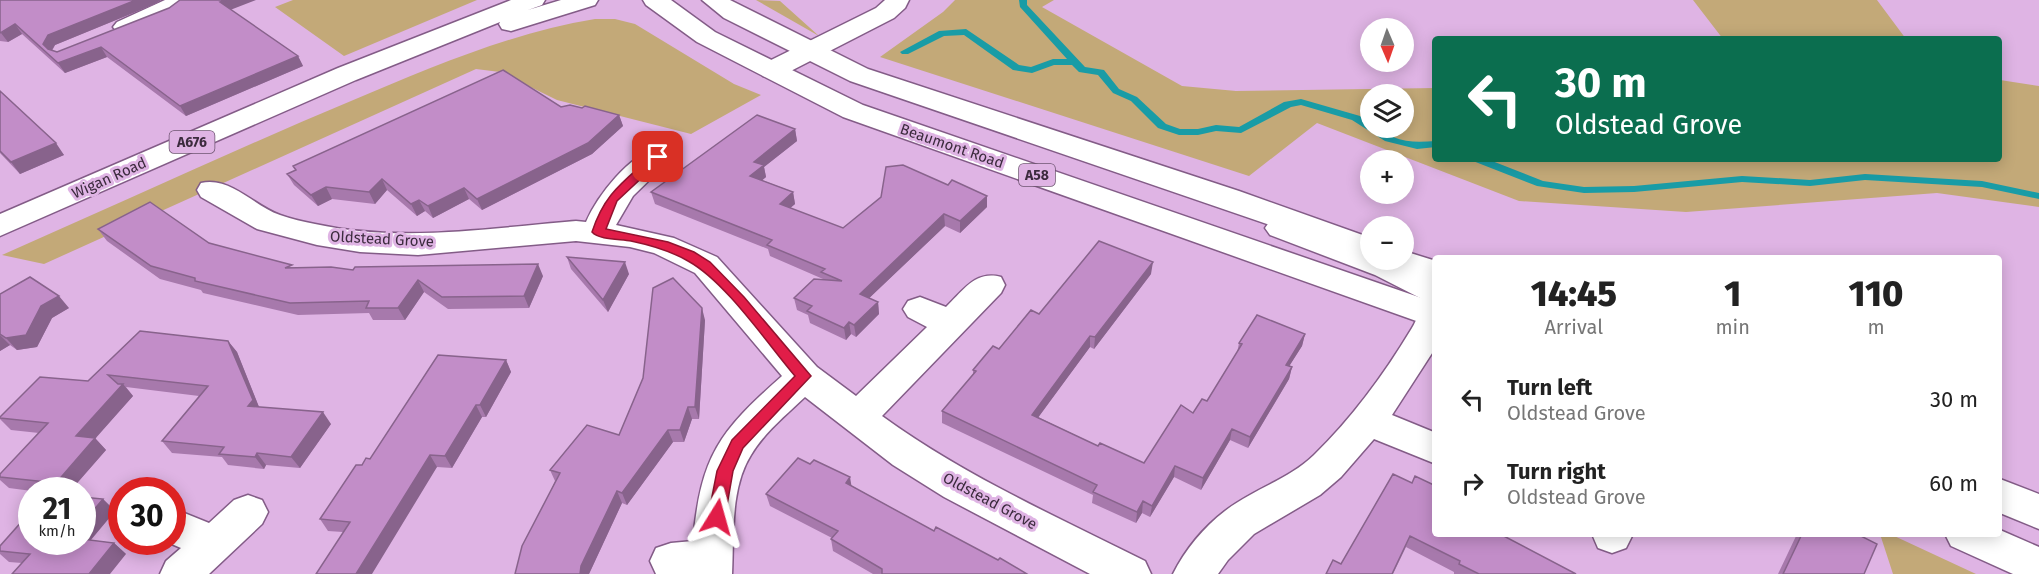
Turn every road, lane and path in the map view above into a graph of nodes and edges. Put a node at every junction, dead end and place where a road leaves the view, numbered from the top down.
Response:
1 (181, 0) edge
2 (533, 0) edge
3 (586, 0) edge
4 (655, 0) edge
5 (714, 0) edge
6 (897, 0) edge
7 (105, 35) edge
8 (810, 51) junction
9 (384, 60) junction
10 (772, 70) junction
11 (658, 157) dead end
12 (212, 190) dead end
13 (1228, 198) junction
14 (0, 226) edge
15 (598, 232) junction
16 (1360, 245) edge
17 (1414, 265) edge
18 (1432, 272) edge
19 (989, 285) dead end
20 (1432, 291) edge
21 (920, 309) dead end
22 (1432, 314) edge
23 (1432, 322) edge
24 (951, 324) junction
25 (804, 376) junction
26 (857, 418) junction
27 (1368, 421) junction
28 (1432, 447) edge
29 (2002, 496) edge
30 (248, 512) dead end
31 (2039, 512) edge
32 (186, 531) edge
33 (1972, 537) edge
34 (214, 544) junction
35 (671, 561) dead end
36 (712, 566) edge
37 (2039, 566) edge
38 (181, 574) edge
39 (1130, 574) edge
40 (1194, 574) edge

1 - 7 main road
2 - 9 main road, Wigan Road / A676
3 - 9 main road, Wigan Road / A676
4 - 10 main road, Beaumont Road / A58
5 - 8 main road
6 - 8 main road
8 - 10 main road
8 - 13 main road
9 - 14 main road, Wigan Road / A676
10 - 22 main road, Beaumont Road / A58
11 - 15 main road
12 - 15 main road, Oldstead Grove
13 - 16 main road
13 - 20 main road
15 - 25 main road, Oldstead Grove
17 - 18 main road
19 - 24 main road
21 - 24 main road
23 - 27 main road
24 - 26 main road
25 - 26 main road, Oldstead Grove
25 - 36 main road
26 - 39 main road, Oldstead Grove
27 - 28 main road
27 - 40 main road
29 - 31 main road
30 - 34 main road
32 - 34 main road
33 - 37 main road
34 - 38 main road
35 - 36 main road

